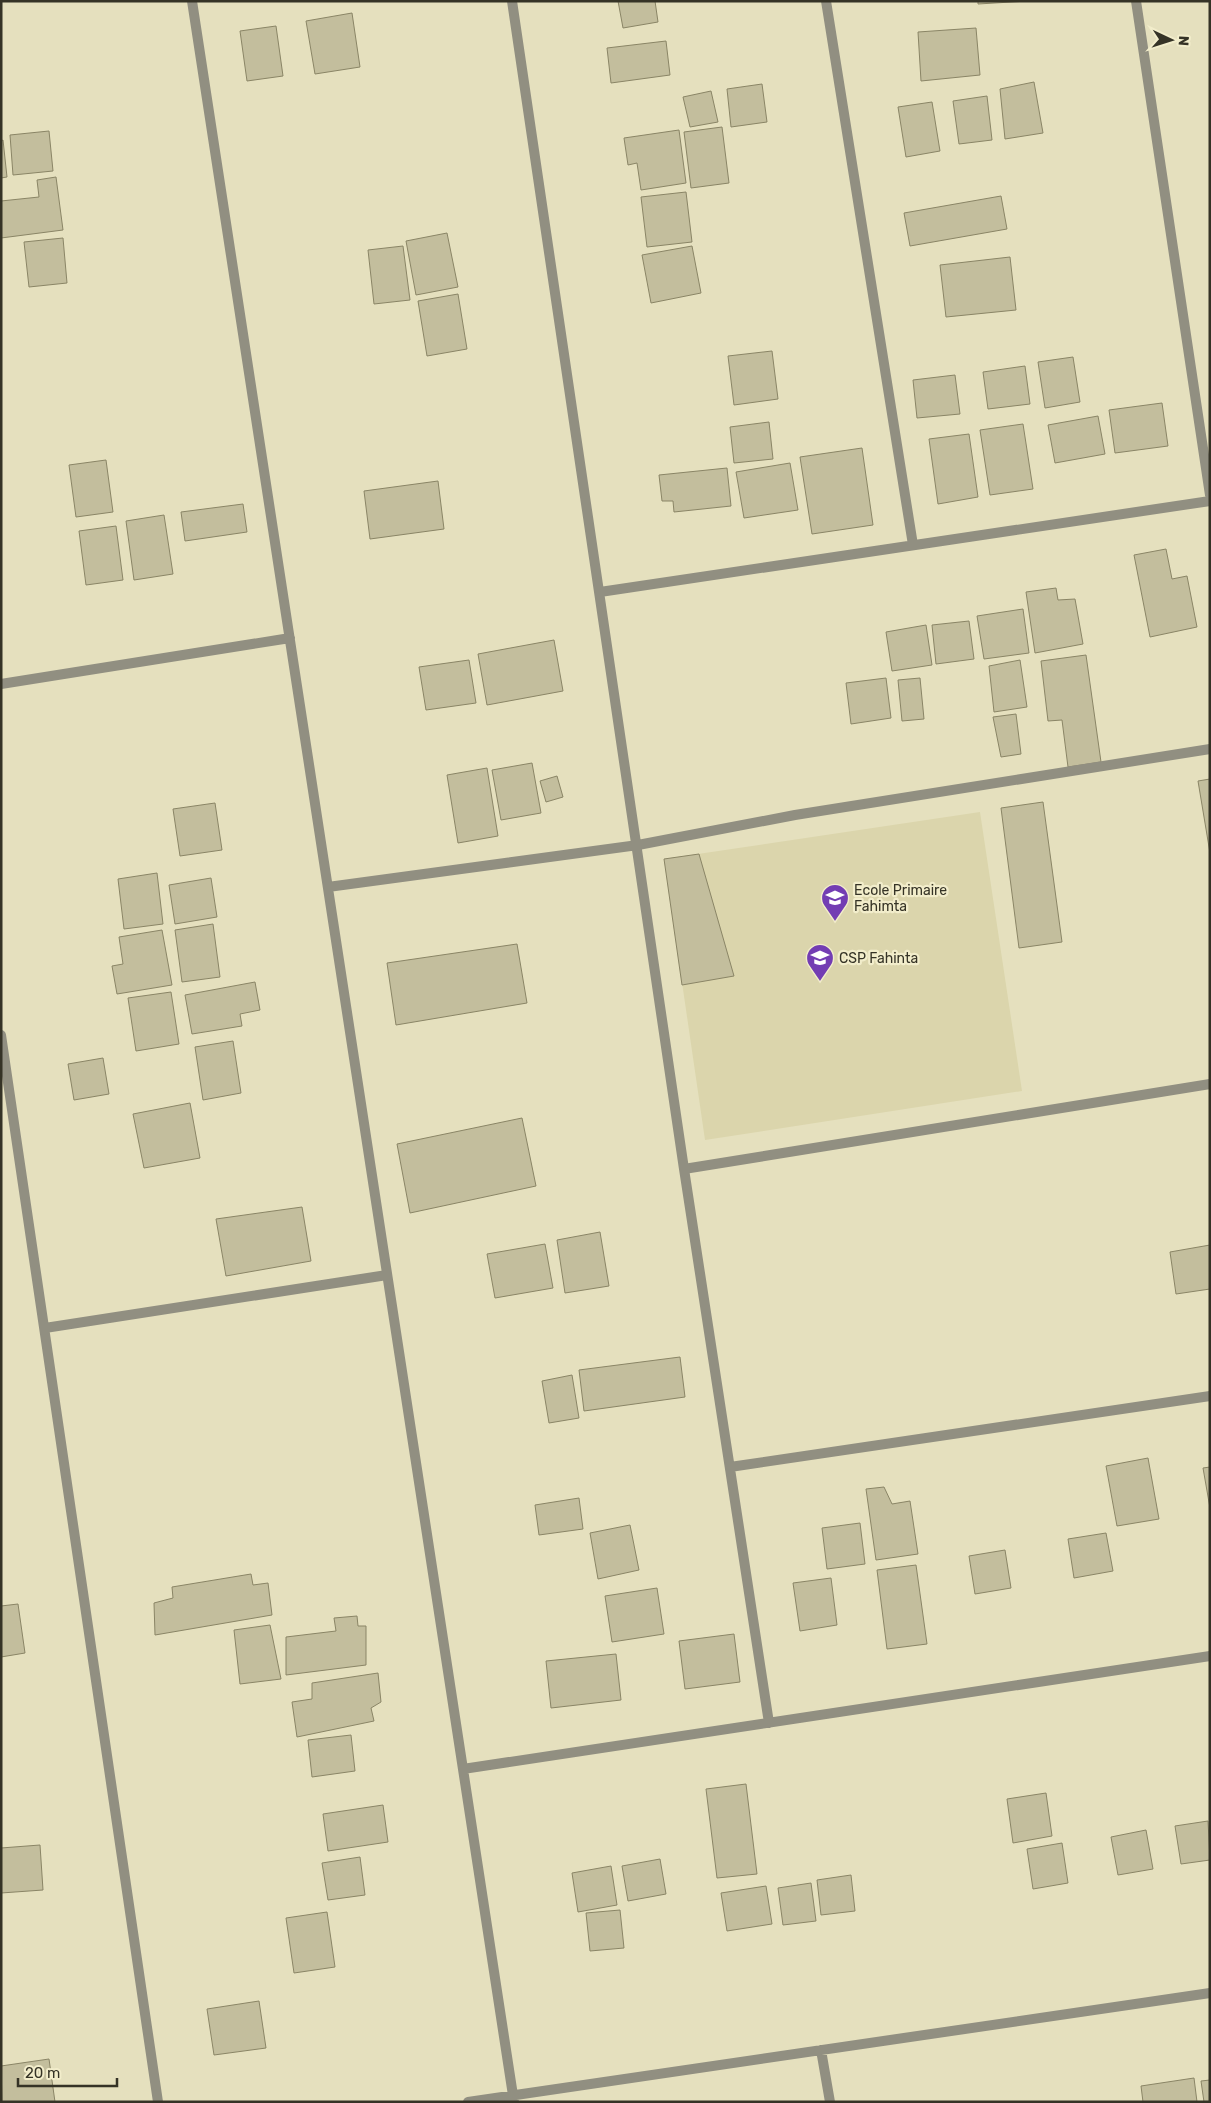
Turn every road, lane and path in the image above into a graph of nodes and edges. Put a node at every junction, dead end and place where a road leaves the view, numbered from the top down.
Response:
1 (192, 1) edge
2 (512, 1) edge
3 (826, 1) edge
4 (1136, 1) edge
5 (1210, 496) edge
6 (1210, 501) edge
7 (913, 545) junction
8 (600, 592) junction
9 (290, 638) junction
10 (1, 684) edge
11 (1210, 749) edge
12 (638, 845) junction
13 (328, 886) junction
14 (1, 1035) edge
15 (1210, 1084) edge
16 (684, 1169) junction
17 (387, 1276) junction
18 (45, 1328) junction
19 (1210, 1396) edge
20 (730, 1467) junction
21 (1210, 1656) edge
22 (769, 1723) junction
23 (463, 1769) junction
24 (1210, 1993) edge
25 (822, 2050) junction
26 (514, 2098) edge
27 (158, 2102) edge
28 (468, 2102) edge
29 (830, 2102) edge

1 - 9 street
2 - 8 street
3 - 7 street
4 - 5 street
6 - 7 street
7 - 8 street
8 - 12 street
9 - 10 street
9 - 13 street
11 - 12 street
12 - 13 street
12 - 16 street
13 - 17 street
14 - 18 street
15 - 16 street
16 - 20 street
17 - 18 street
17 - 23 street
18 - 27 street
19 - 20 street
20 - 22 street
21 - 22 street
22 - 23 street
23 - 26 street
24 - 25 street
25 - 26 street
25 - 29 street
26 - 28 street

